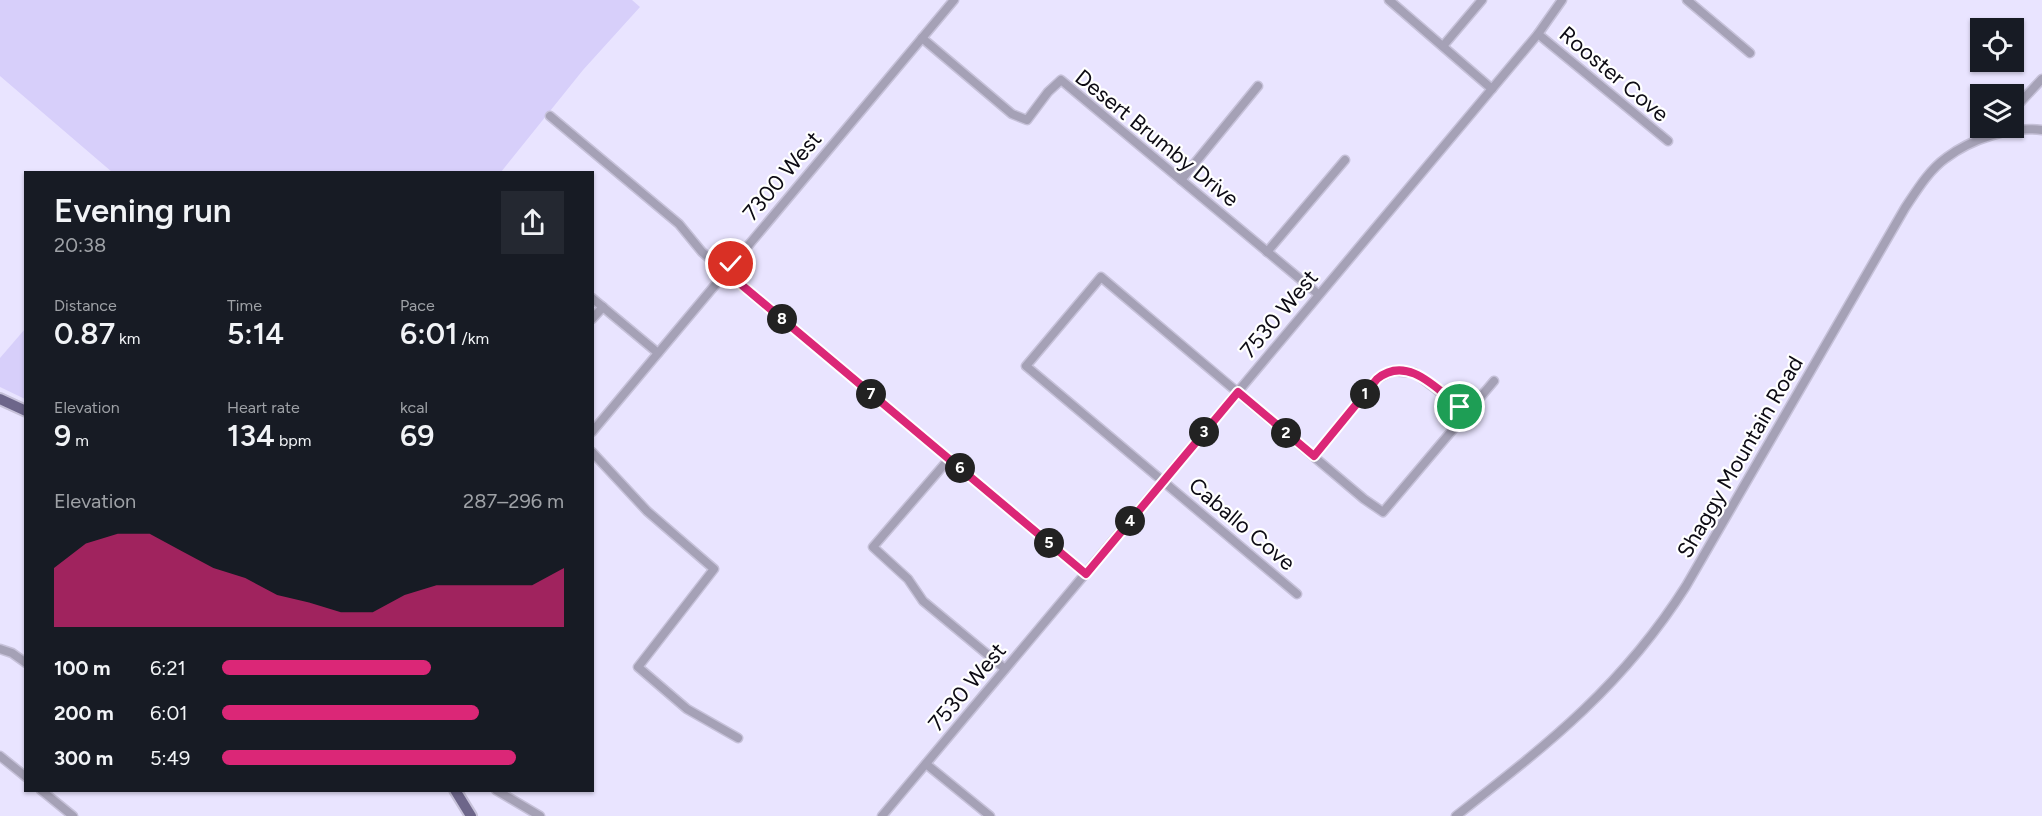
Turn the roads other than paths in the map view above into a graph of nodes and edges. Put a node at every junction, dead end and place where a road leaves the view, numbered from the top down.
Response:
1 (954, 0) edge
2 (1389, 0) edge
3 (1482, 0) edge
4 (1562, 0) edge
5 (1687, 0) edge
6 (1538, 34) junction
7 (922, 38) junction
8 (1443, 46) junction
9 (1750, 53) dead end
10 (2042, 79) edge
11 (1258, 86) dead end
12 (1492, 89) junction
13 (2024, 98) edge
14 (550, 116) dead end
15 (2024, 130) edge
16 (2042, 130) edge
17 (1986, 138) edge
18 (1668, 141) dead end
19 (1345, 160) dead end
20 (1181, 180) junction
21 (1267, 252) junction
22 (725, 271) junction
23 (1318, 294) junction
24 (594, 300) edge
25 (603, 307) junction
26 (594, 317) edge
27 (658, 353) junction
28 (1494, 381) dead end
29 (1238, 392) junction
30 (0, 399) edge
31 (24, 410) edge
32 (1467, 413) junction
33 (594, 430) edge
34 (594, 454) edge
35 (1314, 456) junction
36 (949, 459) junction
37 (1163, 482) junction
38 (1086, 574) junction
39 (1297, 594) dead end
40 (0, 649) edge
41 (24, 662) edge
42 (1005, 669) junction
43 (738, 738) dead end
44 (0, 756) edge
45 (926, 764) junction
46 (24, 775) edge
47 (43, 792) edge
48 (456, 792) edge
49 (499, 792) edge
50 (73, 816) edge
51 (471, 816) edge
52 (540, 816) edge
53 (882, 816) edge
54 (990, 816) edge
55 (1456, 816) edge

1 - 7 street, 7300 West
2 - 8 street
3 - 8 street
4 - 6 street, 7530 West
5 - 9 street
6 - 12 street, 7530 West
6 - 18 street, Rooster Cove
7 - 20 street, Desert Brumby Drive
7 - 22 street, 7300 West
8 - 12 street
10 - 13 street
11 - 20 street
12 - 23 street, 7530 West
14 - 22 street
15 - 16 street, Shaggy Mountain Road
17 - 55 street, Shaggy Mountain Road
19 - 21 street
20 - 21 street, Desert Brumby Drive
21 - 23 street, Desert Brumby Drive
22 - 27 street, 7300 West
22 - 36 street
23 - 29 street, 7530 West
24 - 25 street
25 - 26 street
25 - 27 street
27 - 33 street, 7300 West
28 - 32 street
29 - 35 street
29 - 37 street, 7530 West
29 - 37 street, Caballo Cove
30 - 31 main road
32 - 35 street
32 - 35 street
34 - 43 street
36 - 38 street
36 - 42 street
37 - 38 street, 7530 West
37 - 39 street, Caballo Cove
38 - 42 street, 7530 West
40 - 41 street
42 - 45 street, 7530 West
44 - 46 street
45 - 53 street, 7530 West
45 - 54 street
47 - 50 street
48 - 51 main road
49 - 52 street

